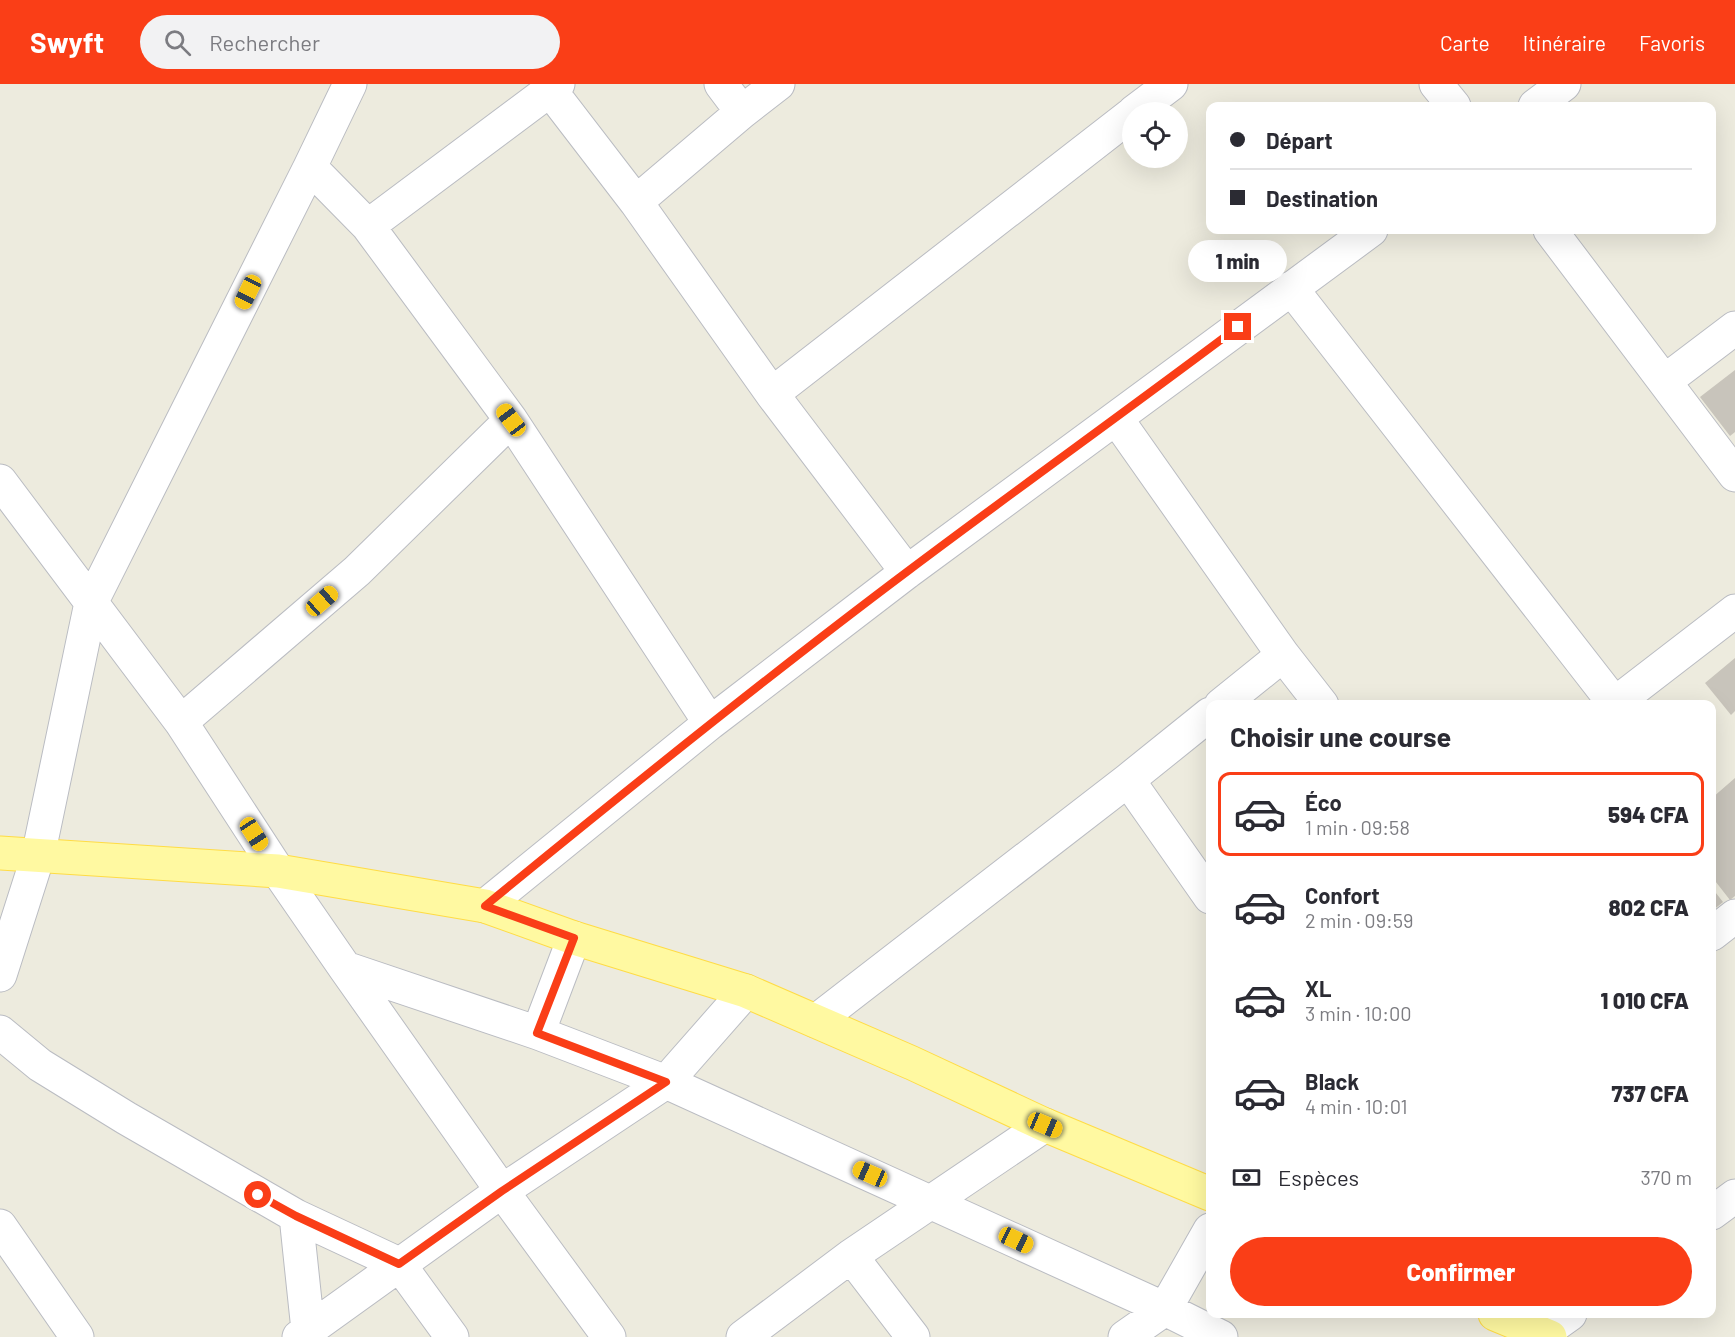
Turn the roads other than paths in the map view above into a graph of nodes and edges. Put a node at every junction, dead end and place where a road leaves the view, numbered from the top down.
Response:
1 (350, 84) edge
2 (721, 84) edge
3 (778, 84) edge
4 (1171, 84) edge
5 (1436, 84) edge
6 (1564, 84) edge
7 (554, 87) edge
8 (1147, 102) edge
9 (1451, 102) edge
10 (1540, 102) edge
11 (742, 112) junction
12 (1122, 122) edge
13 (310, 167) junction
14 (636, 202) junction
15 (368, 226) junction
16 (1365, 234) edge
17 (1553, 234) edge
18 (1291, 288) junction
19 (1735, 328) edge
20 (1665, 381) junction
21 (772, 394) junction
22 (1116, 418) junction
23 (511, 420) junction
24 (1735, 475) edge
25 (0, 481) edge
26 (907, 572) junction
27 (91, 603) junction
28 (1735, 611) edge
29 (1283, 655) junction
30 (1227, 700) edge
31 (1318, 700) edge
32 (1611, 700) edge
33 (1619, 700) edge
34 (1206, 717) edge
35 (181, 722) junction
36 (710, 723) junction
37 (1128, 780) junction
38 (0, 853) edge
39 (38, 856) junction
40 (278, 871) junction
41 (1206, 891) edge
42 (485, 906) junction
43 (1735, 915) edge
44 (1716, 931) edge
45 (574, 938) junction
46 (345, 968) junction
47 (0, 975) edge
48 (746, 991) junction
49 (816, 1021) junction
50 (0, 1032) edge
51 (537, 1033) junction
52 (666, 1082) junction
53 (1045, 1125) junction
54 (502, 1191) junction
55 (1206, 1192) edge
56 (1735, 1196) edge
57 (931, 1202) junction
58 (1716, 1210) edge
59 (296, 1216) junction
60 (0, 1226) edge
61 (1206, 1237) edge
62 (851, 1256) junction
63 (399, 1264) junction
64 (1165, 1309) junction
65 (1556, 1318) edge
66 (1526, 1327) edge
67 (303, 1334) edge
68 (77, 1337) edge
69 (452, 1337) edge
70 (609, 1337) edge
71 (743, 1337) edge
72 (912, 1337) edge
73 (1125, 1337) edge
74 (1221, 1337) edge

1 - 13 street
2 - 11 street
3 - 11 street
4 - 8 street
5 - 9 street
6 - 10 street
7 - 14 street
7 - 15 street
11 - 14 street
12 - 21 street
13 - 15 street
13 - 27 street
14 - 21 street
15 - 23 street
16 - 18 street
17 - 20 street
18 - 22 street
18 - 32 street
19 - 20 street
20 - 24 street
21 - 26 street
22 - 26 street
22 - 29 street
23 - 35 street
23 - 36 street
25 - 27 street
26 - 36 street
27 - 35 street
27 - 39 street
28 - 33 street
29 - 30 street
29 - 31 street
34 - 37 street
35 - 40 street
36 - 42 street
37 - 41 street
37 - 49 street
38 - 39 main road
39 - 40 main road
39 - 47 street
40 - 42 main road
40 - 46 street
42 - 45 main road
43 - 44 street
45 - 48 main road
45 - 51 street
46 - 51 street
46 - 54 street
48 - 49 main road
48 - 52 street
49 - 53 main road
50 - 59 street
51 - 52 street
52 - 54 street
52 - 57 street
53 - 55 main road
53 - 57 street
54 - 63 street
54 - 70 street
56 - 58 street
57 - 62 street
57 - 64 street
59 - 63 street
59 - 67 street
60 - 68 street
61 - 64 street
62 - 71 street
62 - 72 street
63 - 67 street
63 - 69 street
64 - 73 street
64 - 74 street
65 - 66 street

